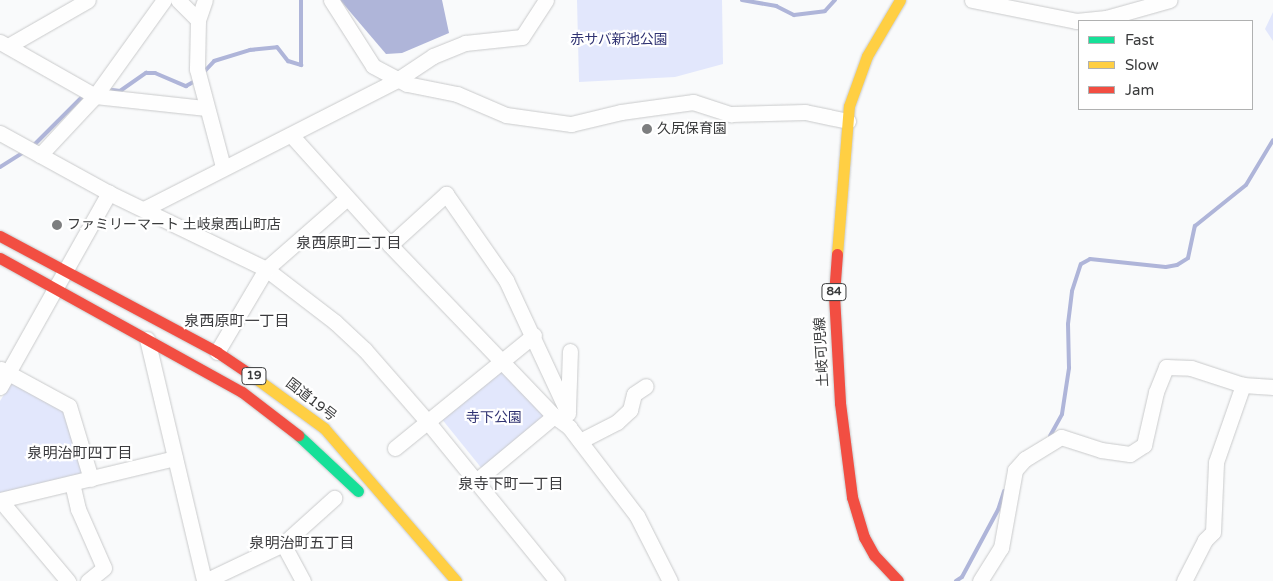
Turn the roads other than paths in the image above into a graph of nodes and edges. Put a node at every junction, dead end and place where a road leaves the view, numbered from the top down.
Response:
1 (88, 0) edge
2 (164, 0) edge
3 (178, 0) edge
4 (205, 0) edge
5 (331, 0) edge
6 (546, 0) edge
7 (900, 0) edge
8 (972, 0) edge
9 (1170, 0) edge
10 (198, 20) junction
11 (1086, 20) edge
12 (1078, 21) edge
13 (4, 44) edge
14 (397, 80) junction
15 (95, 96) junction
16 (206, 108) junction
17 (848, 121) junction
18 (0, 133) edge
19 (292, 136) junction
20 (40, 155) junction
21 (223, 167) junction
22 (109, 193) junction
23 (346, 199) junction
24 (144, 209) junction
25 (0, 236) edge
26 (390, 245) junction
27 (0, 258) edge
28 (266, 269) junction
29 (64, 272) junction
30 (56, 290) junction
31 (534, 335) junction
32 (148, 339) junction
33 (570, 350) dead end
34 (217, 352) junction
35 (501, 362) junction
36 (4, 371) edge
37 (1243, 385) junction
38 (646, 386) dead end
39 (1273, 386) edge
40 (0, 387) edge
41 (564, 419) junction
42 (427, 421) junction
43 (580, 441) junction
44 (395, 448) dead end
45 (174, 458) junction
46 (91, 479) junction
47 (476, 481) junction
48 (72, 483) junction
49 (334, 498) dead end
50 (0, 500) edge
51 (366, 501) dead end
52 (282, 544) junction
53 (68, 581) edge
54 (88, 581) edge
55 (204, 581) edge
56 (303, 581) edge
57 (456, 581) edge
58 (557, 581) edge
59 (670, 581) edge
60 (898, 581) edge
61 (980, 581) edge
62 (1184, 581) edge

1 - 13 street
2 - 15 street
3 - 10 street
4 - 10 street
5 - 14 street
6 - 14 street
7 - 17 main road, 土岐可児線 / 84
8 - 12 street
9 - 11 street
10 - 16 street
13 - 15 street
14 - 17 street
14 - 19 street
15 - 16 street
15 - 20 street
16 - 21 street
17 - 60 main road, 土岐可児線 / 84
18 - 20 street
19 - 21 street
19 - 23 street
20 - 22 street
21 - 24 street
22 - 24 street
22 - 29 street
23 - 26 street
23 - 28 street
24 - 28 street
25 - 29 main road, 国道19号 / 19
26 - 31 street
26 - 35 street
27 - 30 main road, 19
28 - 34 street
28 - 42 street
29 - 30 street
29 - 34 main road, 国道19号 / 19
30 - 32 main road, 19
30 - 36 street
31 - 35 street
31 - 41 street
32 - 45 street
32 - 51 main road, 19
33 - 41 street
34 - 57 main road, 国道19号 / 19
35 - 41 street
35 - 42 street
36 - 40 street
36 - 46 street
37 - 39 street
37 - 61 street
37 - 62 street
38 - 43 street
41 - 43 street
41 - 47 street
42 - 44 street
42 - 47 street
43 - 59 street
45 - 46 street
45 - 55 street
46 - 48 street
47 - 58 street
48 - 50 street
48 - 54 street
49 - 52 street
50 - 53 street
52 - 55 street
52 - 56 street

